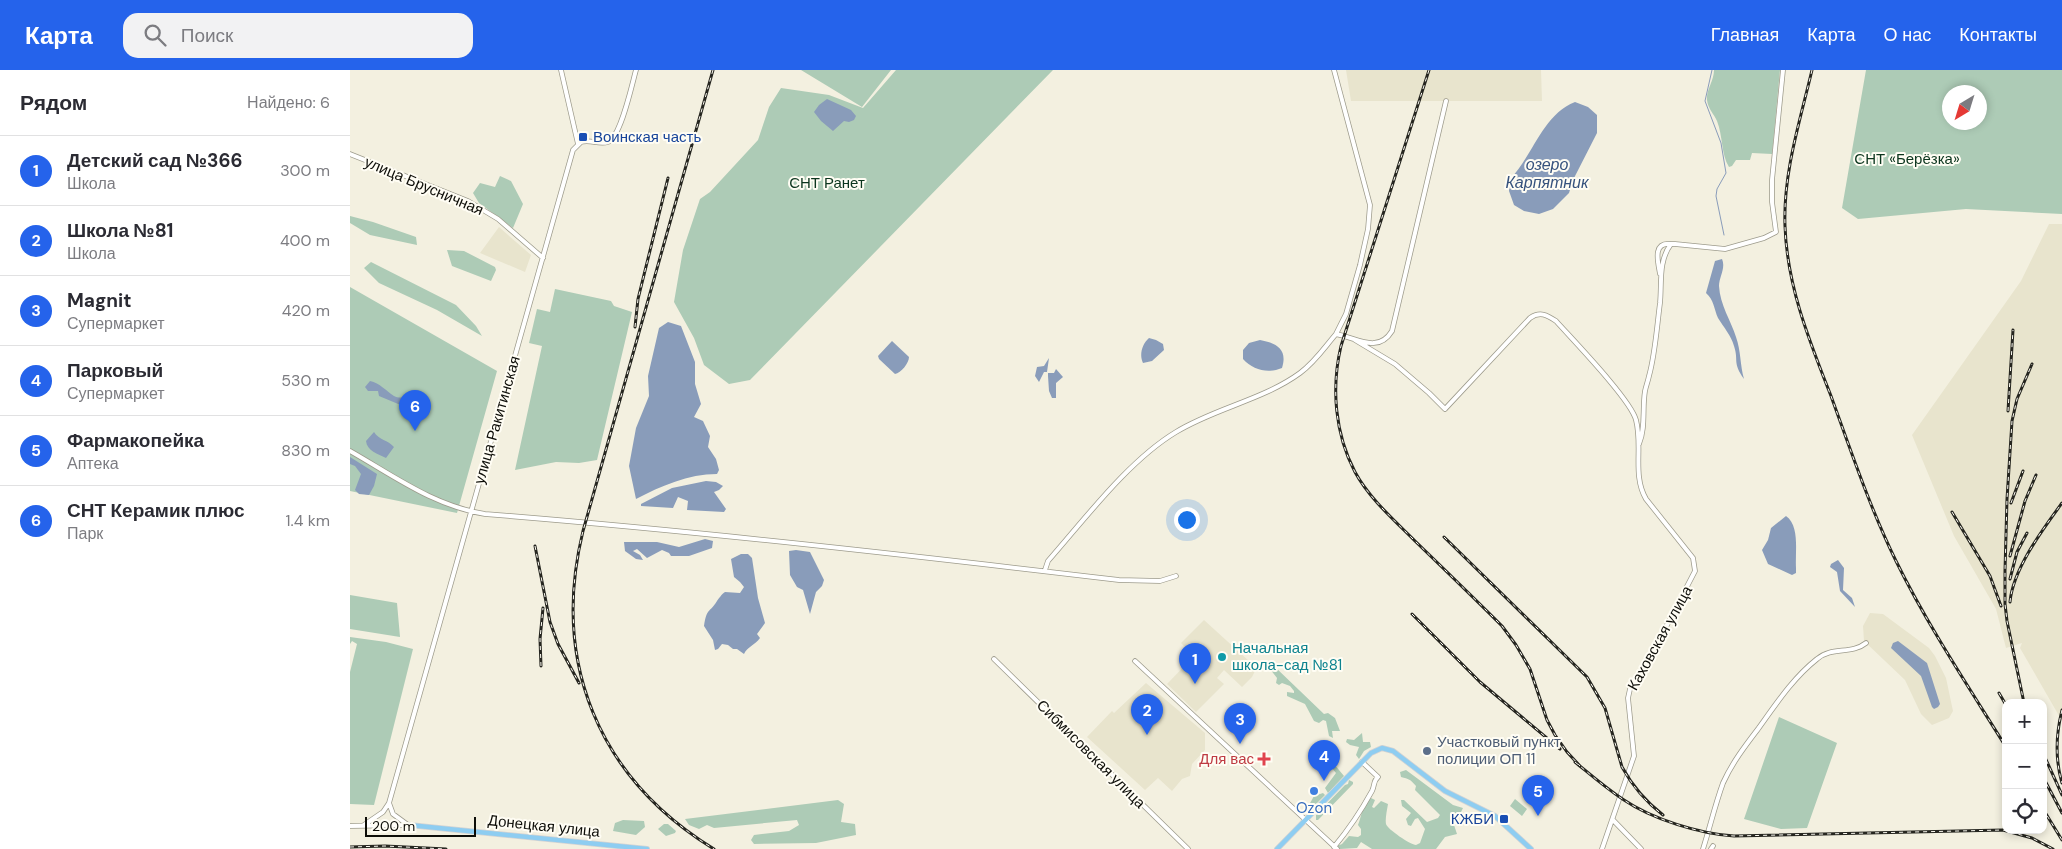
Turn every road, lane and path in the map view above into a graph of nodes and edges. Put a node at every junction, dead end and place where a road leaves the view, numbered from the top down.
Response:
1 (561, 70) edge
2 (636, 70) edge
3 (1334, 70) edge
4 (1783, 70) edge
5 (1446, 101) dead end
6 (578, 144) junction
7 (350, 154) edge
8 (1671, 244) junction
9 (543, 258) junction
10 (1660, 274) junction
11 (1336, 334) junction
12 (1355, 340) junction
13 (1638, 447) junction
14 (350, 451) edge
15 (472, 512) junction
16 (1045, 570) junction
17 (1176, 576) dead end
18 (1866, 643) dead end
19 (994, 659) dead end
20 (1135, 661) dead end
21 (1362, 762) junction
22 (389, 803) junction
23 (1306, 819) junction
24 (1612, 820) junction
25 (364, 825) junction
26 (408, 825) junction
27 (350, 826) edge
28 (1336, 848) edge
29 (647, 849) edge
30 (1188, 849) edge
31 (1276, 849) edge
32 (1531, 849) edge
33 (1602, 849) edge
34 (1641, 849) edge
35 (1703, 849) edge

1 - 6 street
2 - 6 street
3 - 11 street
4 - 8 street
5 - 12 street
6 - 9 street, улица Ракитинская
7 - 9 street, улица Брусничная
8 - 10 street
8 - 10 street
9 - 15 street, улица Ракитинская
10 - 13 street
11 - 12 street
11 - 16 street
12 - 13 street
13 - 24 street, Каховская улица
14 - 15 street
15 - 16 street
15 - 22 street, улица Ракитинская
16 - 17 street
18 - 35 street
19 - 30 street, Сибмисовская улица
20 - 23 street
21 - 23 main road
21 - 28 street
21 - 32 main road
22 - 25 street
22 - 26 street
23 - 28 street
23 - 31 main road
24 - 33 street, Каховская улица
24 - 34 street
25 - 26 street
25 - 27 street
26 - 29 main road, Донецкая улица

